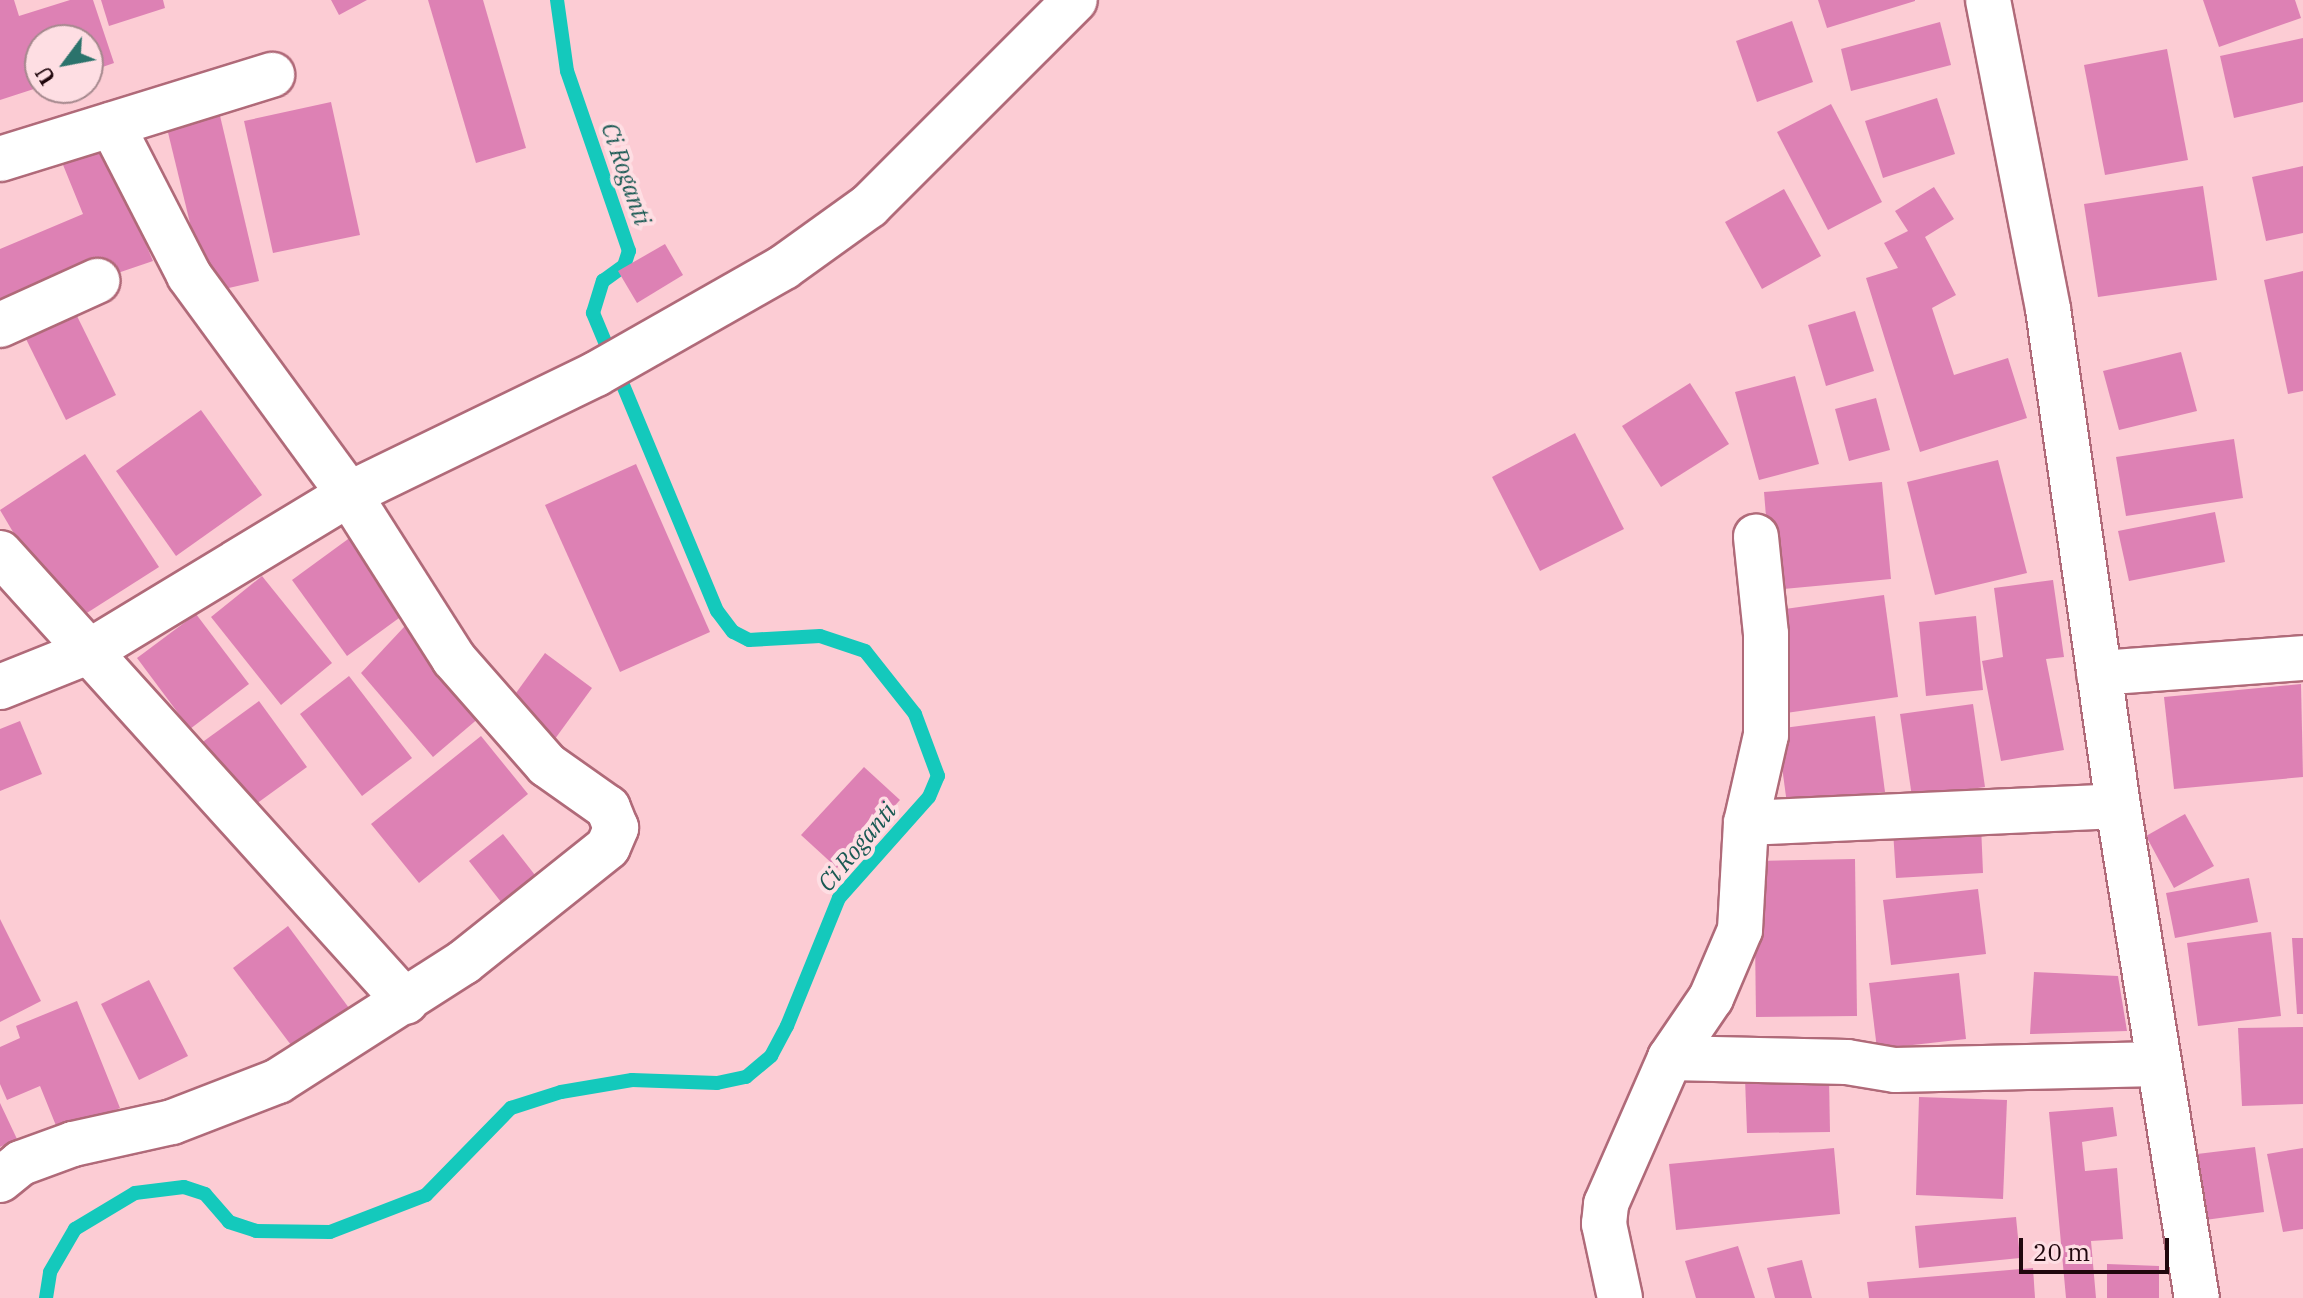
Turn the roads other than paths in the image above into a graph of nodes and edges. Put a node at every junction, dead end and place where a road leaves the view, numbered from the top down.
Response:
1 (1075, 0) edge
2 (1988, 0) edge
3 (272, 75) dead end
4 (112, 125) junction
5 (0, 159) edge
6 (97, 281) dead end
7 (0, 325) edge
8 (349, 494) junction
9 (1756, 537) dead end
10 (0, 553) edge
11 (90, 651) junction
12 (2303, 658) edge
13 (2099, 673) junction
14 (0, 687) edge
15 (2118, 806) junction
16 (1746, 823) junction
17 (406, 1002) junction
18 (1670, 1058) junction
19 (2159, 1064) junction
20 (0, 1180) edge
21 (1620, 1298) edge
22 (2197, 1298) edge

1 - 8 street
2 - 13 street
3 - 4 street
4 - 5 street
4 - 8 street
6 - 7 street
8 - 11 street
8 - 17 street
9 - 16 street
10 - 11 street
11 - 14 street
11 - 17 street
12 - 13 street
13 - 15 street
15 - 16 street
15 - 19 street
16 - 18 street
17 - 20 street
18 - 19 street
18 - 21 street
19 - 22 street

